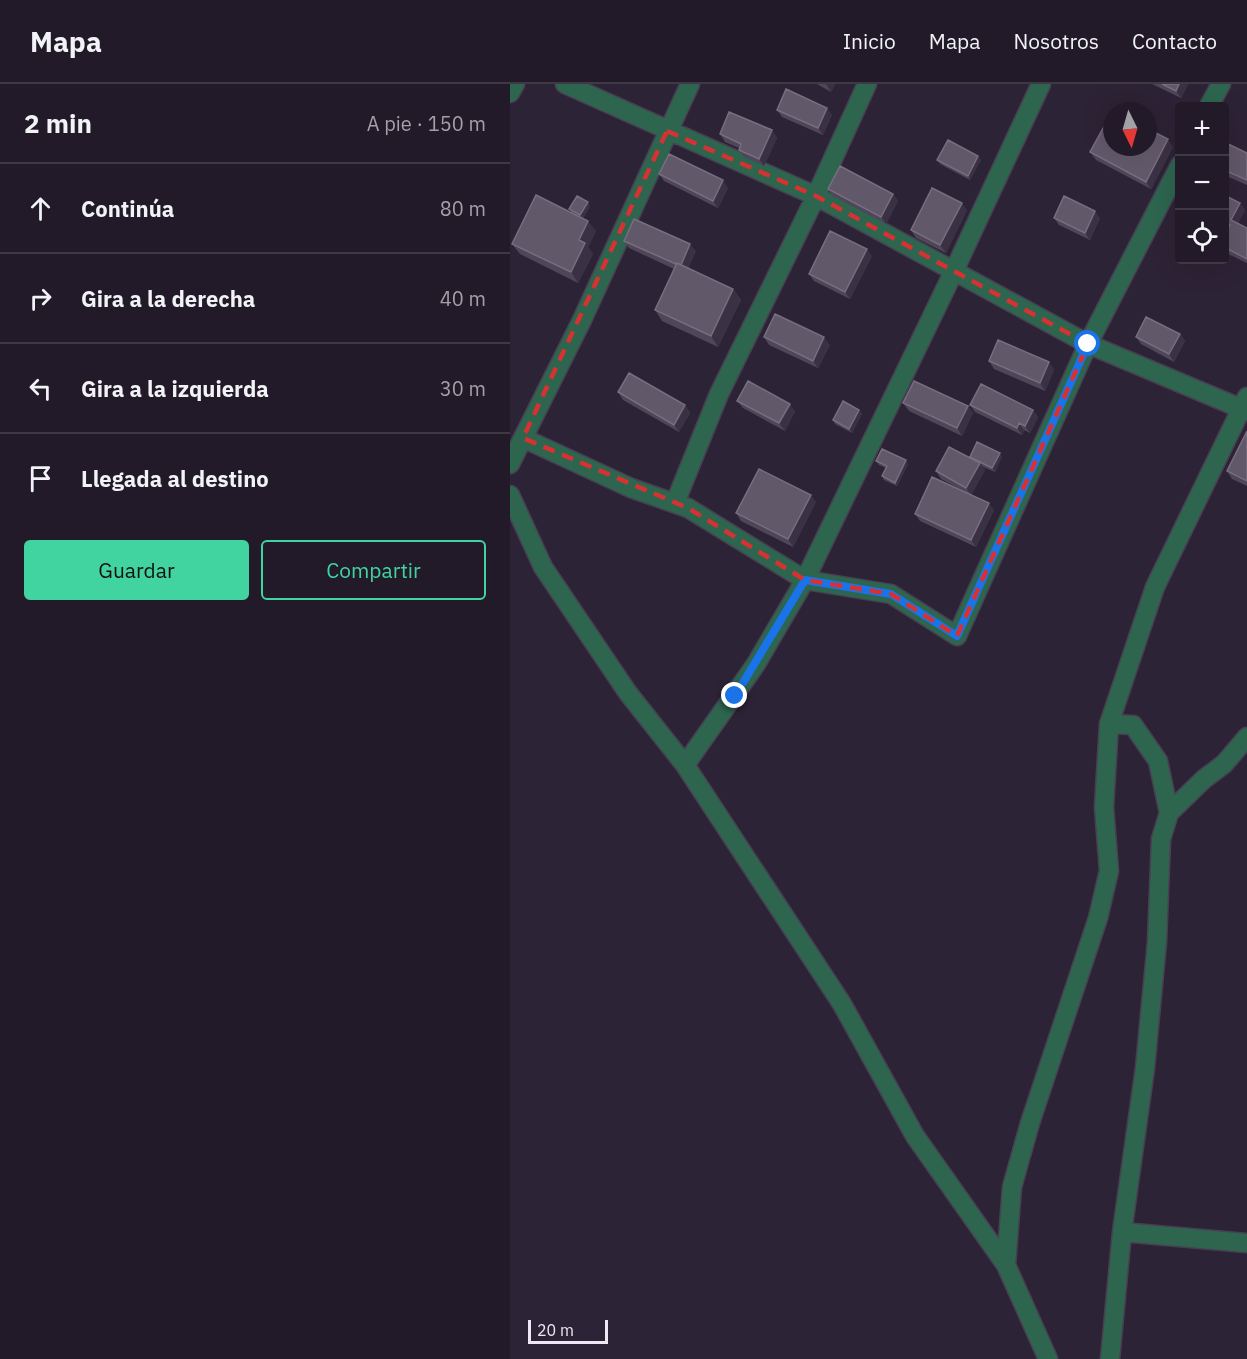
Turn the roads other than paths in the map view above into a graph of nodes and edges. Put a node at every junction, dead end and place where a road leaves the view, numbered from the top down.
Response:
1 (515, 84) edge
2 (565, 84) edge
3 (690, 84) edge
4 (867, 84) edge
5 (1041, 84) edge
6 (1221, 84) edge
7 (510, 93) edge
8 (1211, 102) edge
9 (667, 131) junction
10 (1175, 173) edge
11 (816, 196) junction
12 (954, 271) junction
13 (1088, 344) junction
14 (1245, 405) edge
15 (523, 438) junction
16 (510, 464) edge
17 (510, 495) edge
18 (675, 503) junction
19 (805, 580) junction
20 (1109, 724) junction
21 (1247, 737) edge
22 (685, 765) junction
23 (1168, 813) junction
24 (1122, 1232) junction
25 (1247, 1243) edge
26 (1006, 1265) junction
27 (1048, 1359) edge
28 (1110, 1359) edge

1 - 7 street
2 - 9 street
3 - 9 street
4 - 11 street
5 - 12 street
6 - 8 street
9 - 11 street
9 - 15 street
10 - 13 street
11 - 12 street
11 - 18 street
12 - 13 street
12 - 19 street
13 - 14 street
13 - 19 street
14 - 20 street
15 - 16 street
15 - 18 street
17 - 22 street
18 - 19 street
19 - 22 street
20 - 23 street
20 - 26 street
21 - 23 street
22 - 26 street
23 - 24 street
24 - 25 street
24 - 28 street
26 - 27 street

